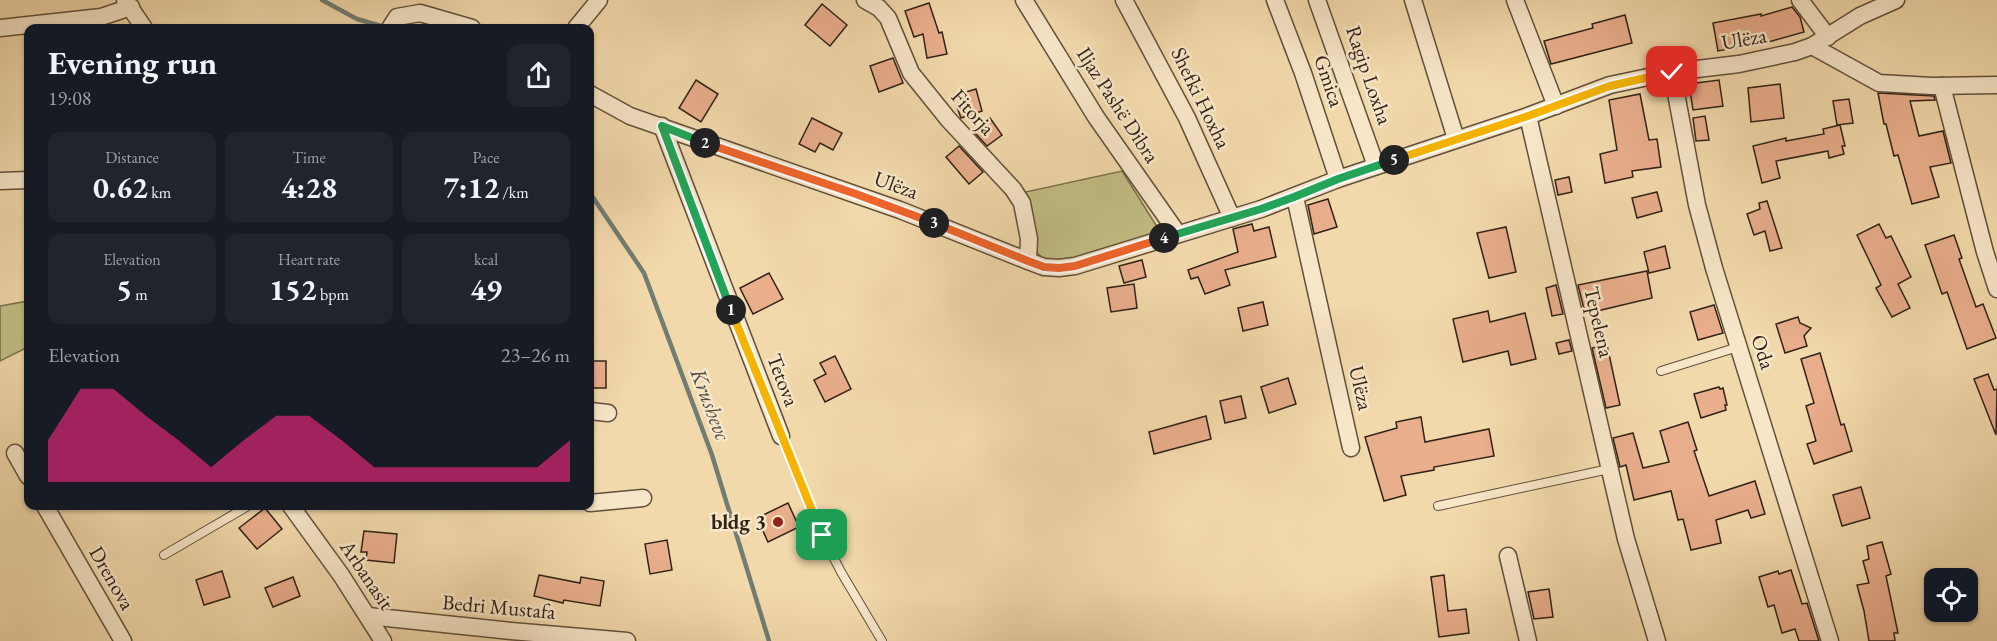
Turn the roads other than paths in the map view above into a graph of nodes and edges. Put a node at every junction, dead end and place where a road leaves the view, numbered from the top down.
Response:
1 (401, 0) edge
2 (599, 0) edge
3 (866, 0) edge
4 (1024, 0) edge
5 (1124, 0) edge
6 (1275, 0) edge
7 (1317, 0) edge
8 (1413, 0) edge
9 (1515, 0) edge
10 (1800, 0) edge
11 (1896, 0) edge
12 (128, 4) edge
13 (393, 23) edge
14 (37, 24) edge
15 (141, 24) edge
16 (458, 24) edge
17 (579, 24) edge
18 (24, 25) edge
19 (0, 28) edge
20 (1828, 37) junction
21 (1812, 46) junction
22 (1672, 72) junction
23 (1997, 85) edge
24 (1942, 86) junction
25 (594, 96) edge
26 (1556, 106) junction
27 (1528, 116) junction
28 (662, 126) junction
29 (1456, 139) junction
30 (1376, 166) junction
31 (1338, 179) junction
32 (24, 180) edge
33 (0, 181) edge
34 (1294, 197) junction
35 (1232, 218) junction
36 (1178, 234) junction
37 (1028, 261) junction
38 (1997, 289) edge
39 (1738, 347) junction
40 (1661, 371) dead end
41 (594, 411) edge
42 (608, 413) dead end
43 (781, 436) joint
44 (1351, 448) dead end
45 (15, 453) dead end
46 (24, 469) edge
47 (1610, 469) junction
48 (644, 498) dead end
49 (594, 503) edge
50 (1438, 506) dead end
51 (47, 510) edge
52 (241, 510) edge
53 (294, 510) edge
54 (164, 555) dead end
55 (1508, 556) dead end
56 (368, 616) junction
57 (123, 641) edge
58 (383, 641) edge
59 (627, 641) edge
60 (882, 641) edge
61 (1527, 641) edge
62 (1657, 641) edge
63 (1830, 641) edge

1 - 13 street
2 - 17 street
3 - 37 street, Fitorja
4 - 36 street, Iljaz Pashë Dibra
5 - 35 street, Shefki Hoxha
6 - 31 street, Gmica
7 - 30 street, Ragip Loxha
8 - 29 street
9 - 26 street
10 - 20 street
11 - 20 street, Ulëza
12 - 14 street
12 - 15 street
13 - 16 street
18 - 19 street
20 - 21 street, Ulëza
21 - 22 street, Ulëza
21 - 24 street
22 - 26 street, Ulëza
22 - 39 street, Oda
23 - 24 street
24 - 38 street
25 - 28 street, Ulëza
26 - 27 street, Ulëza
27 - 29 street, Ulëza
27 - 47 street, Tepelena
28 - 37 street, Ulëza
28 - 43 street, Tetova
29 - 30 street, Ulëza
30 - 31 street, Ulëza
31 - 34 street, Ulëza
32 - 33 street
34 - 35 street, Ulëza
34 - 44 street, Ulëza
35 - 36 street, Ulëza
36 - 37 street, Ulëza
39 - 40 lane
39 - 63 street, Oda
41 - 42 street
43 - 60 lane, Tetova
45 - 46 street
47 - 50 lane
47 - 62 street, Tepelena
48 - 49 street
51 - 57 street, Drenova
52 - 54 lane
53 - 56 street, Arbanasit
55 - 61 street
56 - 58 street, Arbanasit
56 - 59 street, Bedri Mustafa

